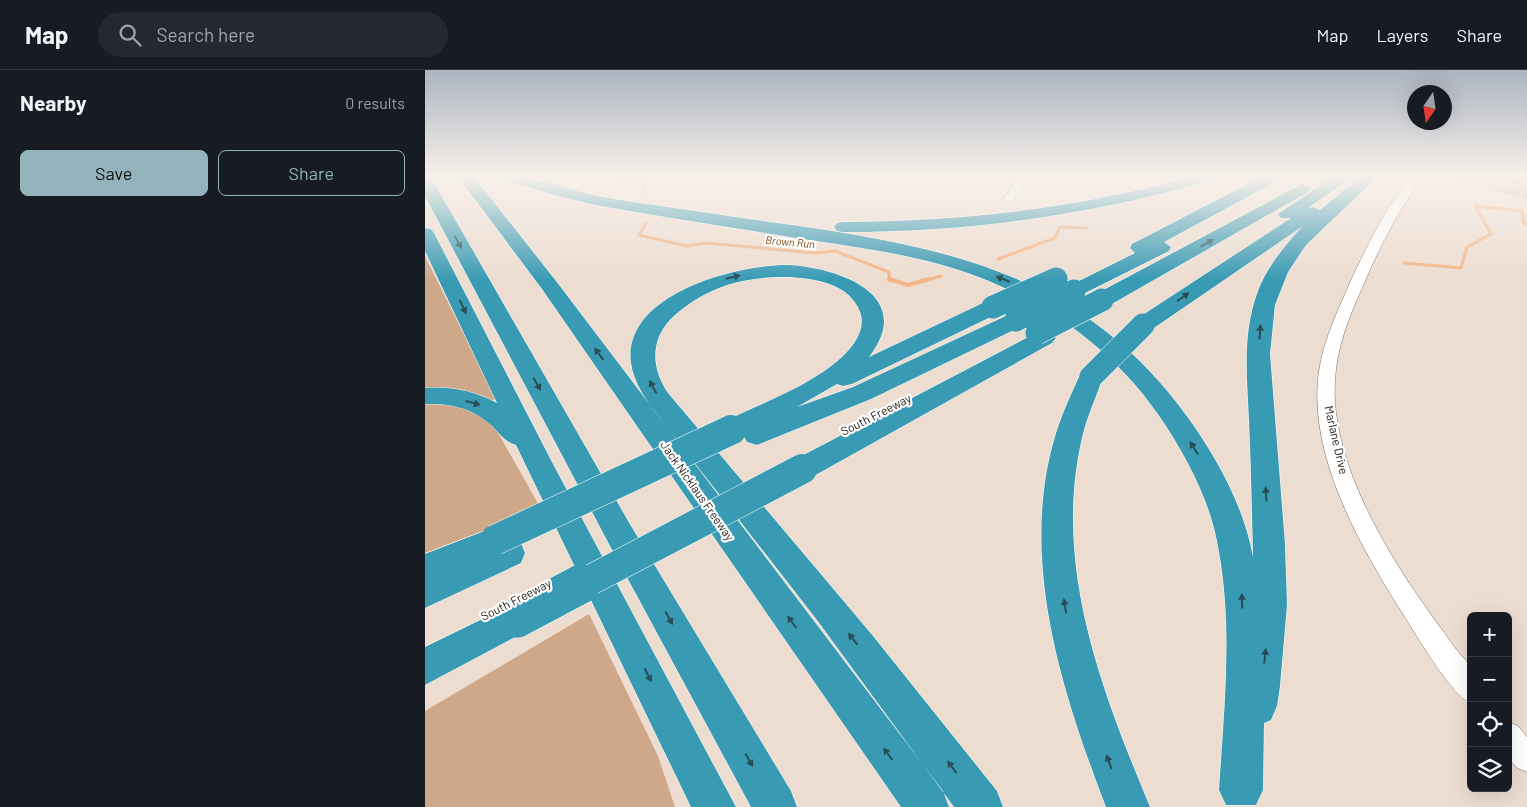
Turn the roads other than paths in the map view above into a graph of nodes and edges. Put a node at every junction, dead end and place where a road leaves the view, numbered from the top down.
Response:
1 (442, 211) edge
2 (493, 211) edge
3 (667, 211) edge
4 (690, 211) edge
5 (1041, 211) edge
6 (1192, 211) edge
7 (1206, 211) edge
8 (1233, 211) edge
9 (1261, 211) edge
10 (1291, 211) edge
11 (1316, 211) edge
12 (1329, 211) edge
13 (1390, 211) edge
14 (425, 233) edge
15 (1118, 248) dead end
16 (1067, 282) junction
17 (1005, 314) junction
18 (1137, 322) junction
19 (425, 396) edge
20 (735, 436) junction
21 (540, 466) junction
22 (502, 547) junction
23 (425, 569) edge
24 (425, 573) edge
25 (425, 593) edge
26 (515, 610) junction
27 (425, 646) edge
28 (425, 667) edge
29 (1467, 685) edge
30 (666, 710) junction
31 (1512, 741) edge
32 (1527, 758) edge
33 (1239, 798) edge
34 (691, 807) edge
35 (714, 807) edge
36 (775, 807) edge
37 (927, 807) edge
38 (981, 807) edge
39 (1128, 807) edge

1 -> 36 highway
37 -> 2 highway, Jack Nicklaus Freeway
33 -> 3 highway
4 - 5 highway
6 - 15 highway
7 - 16 highway
8 - 16 highway
26 -> 9 highway, bridge
10 - 18 highway
18 -> 11 highway
33 -> 12 highway
13 - 29 street, Marlane Drive
14 -> 21 highway
16 - 17 highway, bridge
17 - 20 highway
17 - 20 highway
39 -> 18 highway, bridge
19 -> 21 highway
20 - 22 highway
38 -> 20 highway
21 -> 30 highway
22 - 23 highway
22 - 24 highway
22 - 25 highway
26 - 27 highway, South Freeway
26 - 28 highway
30 - 34 highway
30 - 35 highway
31 - 32 street

